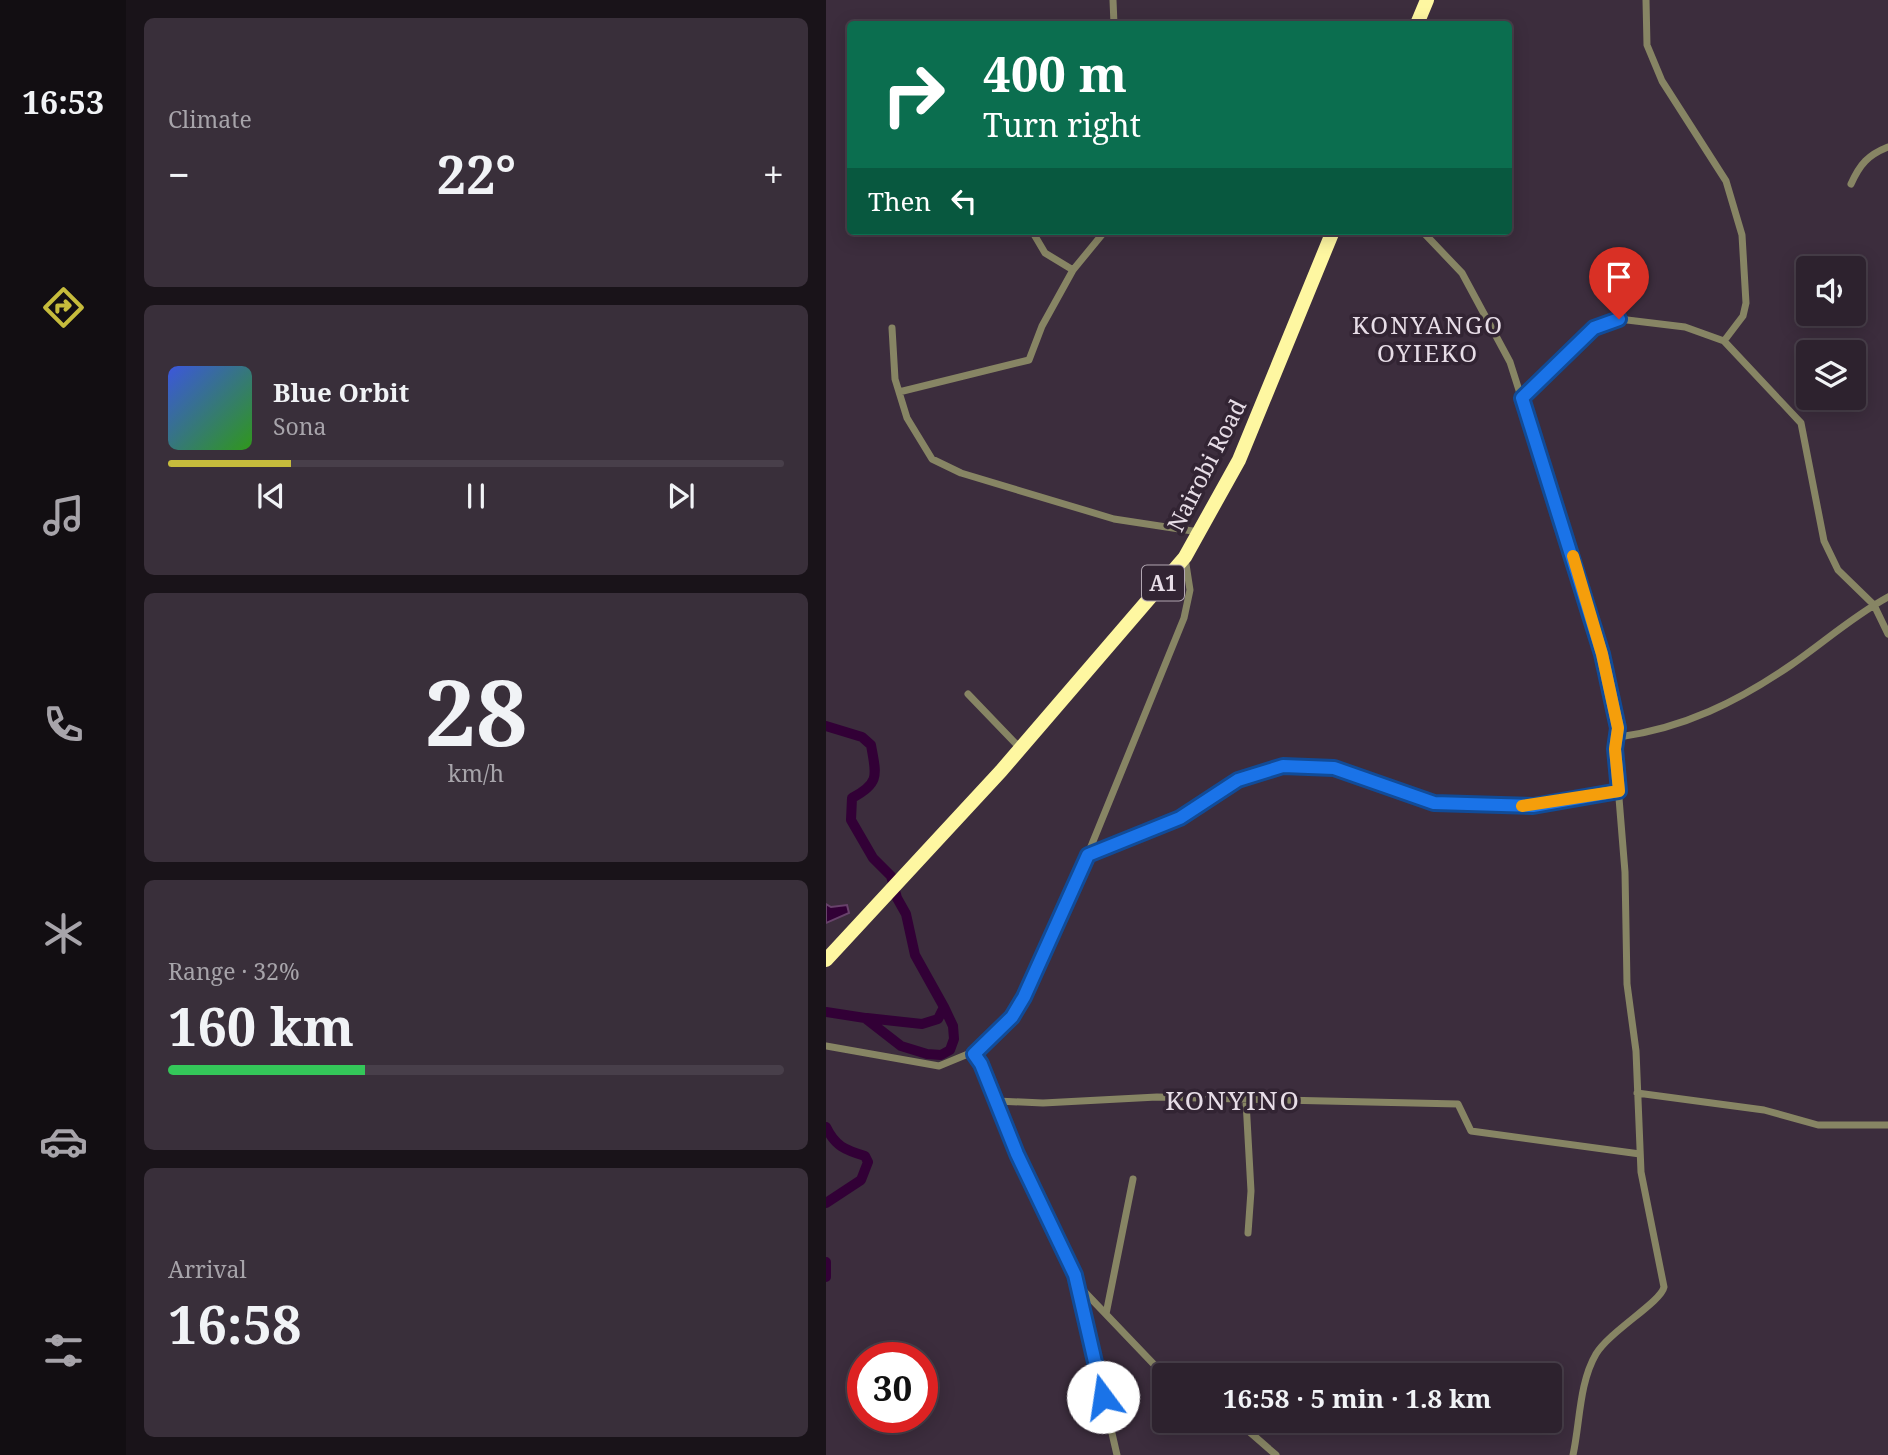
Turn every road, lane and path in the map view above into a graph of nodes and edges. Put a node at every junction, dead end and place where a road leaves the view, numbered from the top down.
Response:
1 (1113, 0) edge
2 (1427, 0) edge
3 (1646, 0) edge
4 (1114, 21) edge
5 (1418, 21) edge
6 (1888, 147) edge
7 (1851, 184) dead end
8 (1034, 235) edge
9 (1102, 235) edge
10 (1331, 235) edge
11 (1426, 235) edge
12 (1073, 270) junction
13 (892, 328) dead end
14 (1724, 341) junction
15 (899, 392) junction
16 (1522, 398) junction
17 (1199, 532) junction
18 (1185, 557) junction
19 (1888, 597) edge
20 (1874, 605) junction
21 (1888, 634) edge
22 (968, 694) dead end
23 (1619, 737) junction
24 (1021, 748) junction
25 (1619, 791) junction
26 (1088, 855) junction
27 (826, 960) edge
28 (826, 1046) edge
29 (974, 1054) junction
30 (1637, 1093) junction
31 (998, 1101) dead end
32 (1246, 1101) junction
33 (1888, 1125) edge
34 (1640, 1154) junction
35 (1133, 1179) dead end
36 (1248, 1233) dead end
37 (1078, 1285) junction
38 (1106, 1314) junction
39 (1153, 1363) edge
40 (1251, 1433) edge
41 (1116, 1455) edge
42 (1276, 1455) edge
43 (1573, 1455) edge

1 - 4 street
2 - 5 highway
3 - 14 street
6 - 7 street
8 - 12 street
9 - 12 street
10 - 17 highway, Nairobi Road / A1
11 - 16 street
12 - 15 street
13 - 15 street
14 - 16 street
14 - 20 street
15 - 17 street
16 - 23 street
17 - 18 highway, Nairobi Road / A1
18 - 24 highway, Nairobi Road / A1
18 - 26 street
19 - 20 street
20 - 21 street
20 - 23 street
22 - 24 street
23 - 25 street
24 - 27 highway, Nairobi Road / A1
25 - 26 street
25 - 30 street
26 - 29 street
28 - 29 street
29 - 37 street
30 - 33 street
30 - 34 street
31 - 32 street
32 - 34 street
32 - 36 street
34 - 43 street
35 - 38 street
37 - 38 street
37 - 41 street
38 - 39 street
40 - 42 street

